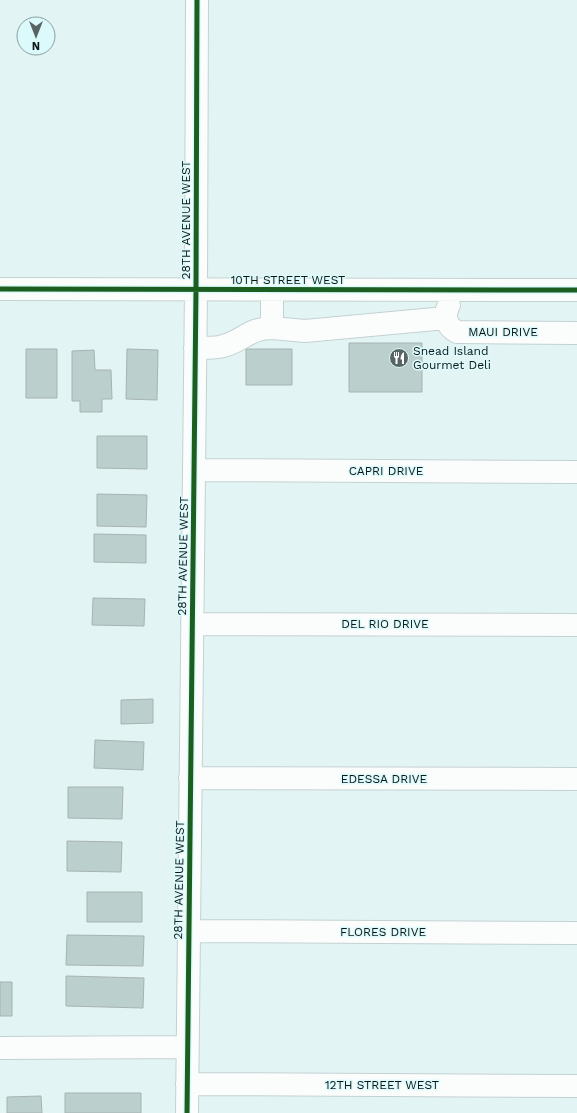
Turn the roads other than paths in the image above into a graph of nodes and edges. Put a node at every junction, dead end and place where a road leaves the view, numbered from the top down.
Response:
1 (197, 0) edge
2 (0, 289) edge
3 (196, 290) junction
4 (272, 290) junction
5 (461, 290) junction
6 (577, 290) edge
7 (446, 318) junction
8 (272, 328) junction
9 (577, 333) edge
10 (195, 348) junction
11 (194, 470) junction
12 (577, 472) edge
13 (192, 624) junction
14 (577, 625) edge
15 (190, 778) junction
16 (577, 779) edge
17 (188, 931) junction
18 (577, 933) edge
19 (0, 1048) edge
20 (187, 1048) junction
21 (187, 1084) junction
22 (577, 1086) edge
23 (186, 1113) edge

1 - 3 street, 28TH AVENUE WEST
2 - 3 street, 10TH STREET WEST
3 - 4 street, 10TH STREET WEST
3 - 10 street, 28TH AVENUE WEST
4 - 5 street, 10TH STREET WEST
4 - 8 street
5 - 6 street, 10TH STREET WEST
5 - 7 street
7 - 8 street
7 - 9 street, MAUI DRIVE
8 - 10 street
10 - 11 street, 28TH AVENUE WEST
11 - 12 street, CAPRI DRIVE
11 - 13 street, 28TH AVENUE WEST
13 - 14 street, DEL RIO DRIVE
13 - 15 street, 28TH AVENUE WEST
15 - 16 street, EDESSA DRIVE
15 - 17 street, 28TH AVENUE WEST
17 - 18 street, FLORES DRIVE
17 - 20 street, 28TH AVENUE WEST
19 - 20 street
20 - 21 street, 28TH AVENUE WEST
21 - 22 street, 12TH STREET WEST
21 - 23 street, 28TH AVENUE WEST

